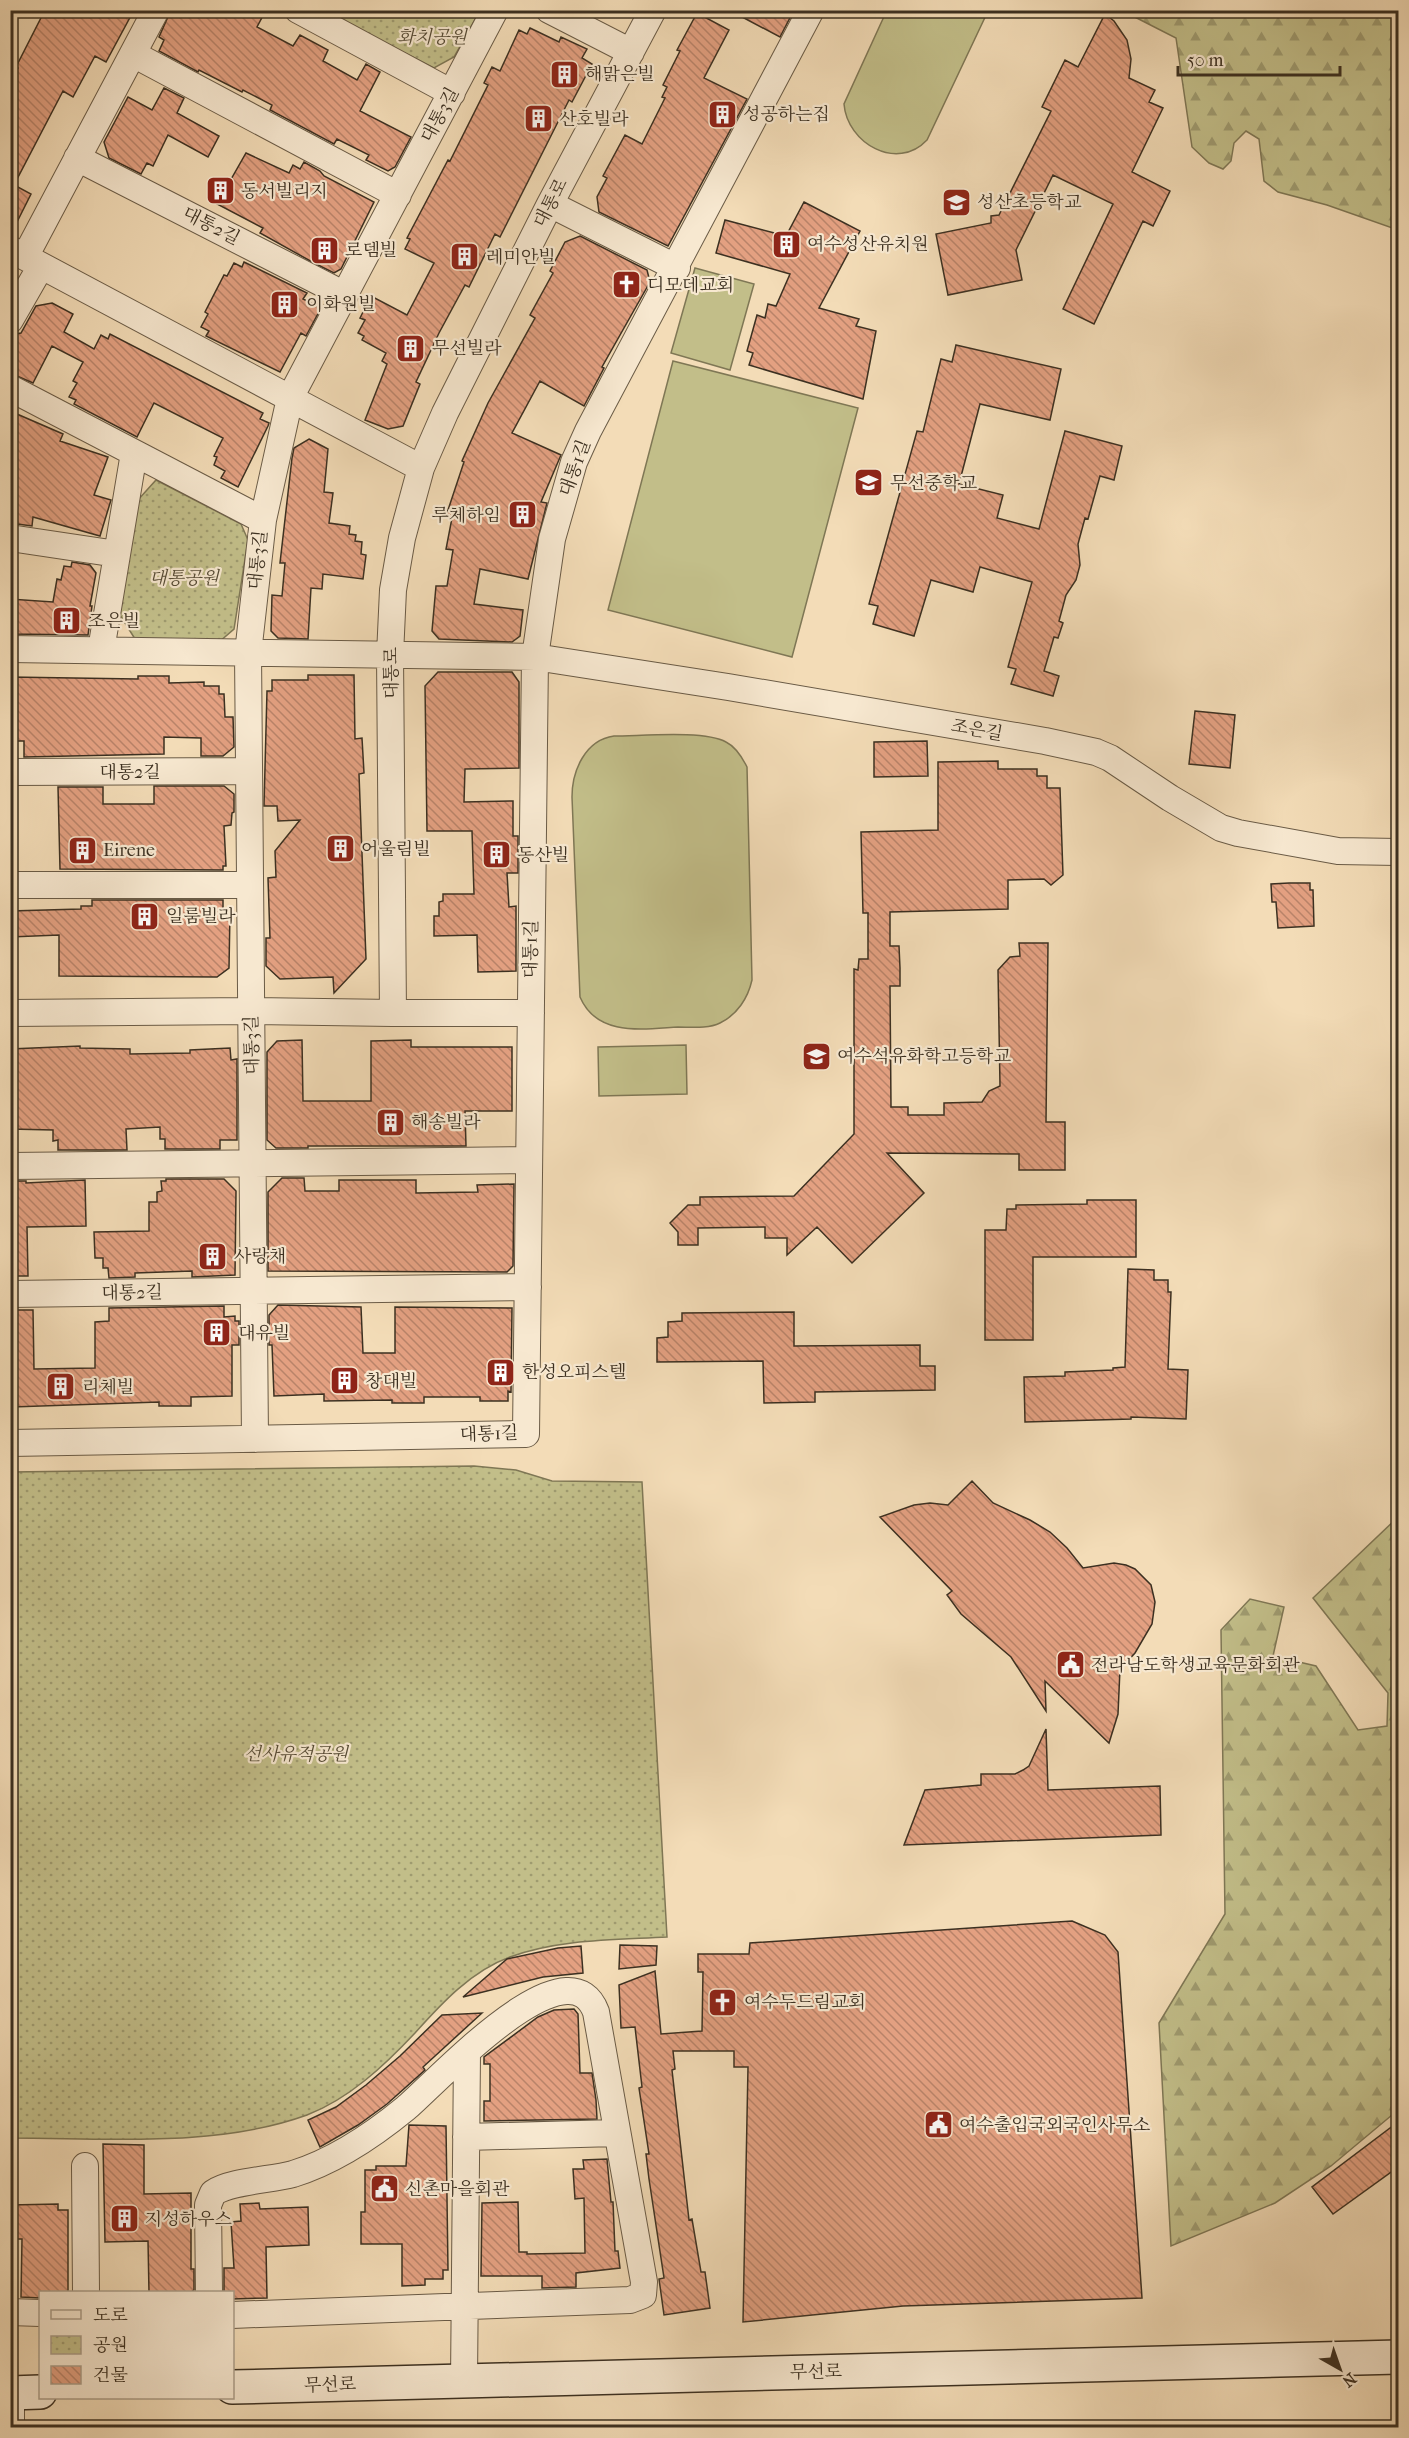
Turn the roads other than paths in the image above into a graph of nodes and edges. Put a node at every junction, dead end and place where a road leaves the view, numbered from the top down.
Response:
1 (156, 10) edge
2 (298, 10) edge
3 (495, 10) edge
4 (549, 10) edge
5 (653, 10) edge
6 (811, 10) edge
7 (631, 52) junction
8 (133, 54) junction
9 (452, 93) junction
10 (77, 158) junction
11 (398, 195) junction
12 (550, 204) junction
13 (25, 257) edge
14 (677, 268) junction
15 (345, 295) junction
16 (10, 320) edge
17 (10, 388) edge
18 (290, 398) junction
19 (134, 453) junction
20 (421, 468) junction
21 (263, 520) junction
22 (10, 538) edge
23 (117, 555) junction
24 (10, 649) edge
25 (101, 650) junction
26 (248, 653) junction
27 (390, 655) junction
28 (534, 657) junction
29 (249, 771) junction
30 (10, 772) edge
31 (1398, 852) edge
32 (10, 885) edge
33 (250, 885) junction
34 (251, 1011) junction
35 (10, 1013) edge
36 (393, 1013) junction
37 (531, 1013) junction
38 (529, 1160) junction
39 (253, 1163) junction
40 (10, 1166) edge
41 (528, 1287) junction
42 (254, 1292) junction
43 (10, 1294) edge
44 (255, 1439) junction
45 (10, 1443) edge
46 (467, 2053) junction
47 (616, 2133) junction
48 (466, 2137) junction
49 (85, 2166) dead end
50 (86, 2291) edge
51 (209, 2291) edge
52 (465, 2307) junction
53 (10, 2312) edge
54 (39, 2313) edge
55 (234, 2315) edge
56 (1398, 2357) edge
57 (464, 2381) junction
58 (234, 2387) edge
59 (39, 2392) edge
60 (11, 2393) edge
61 (11, 2427) edge

1 - 8 street
2 - 9 street
3 - 9 street, 대통3길
4 - 7 street
5 - 7 street, 대통로
6 - 14 street, 대통1길
7 - 12 street, 대통로
8 - 10 street
8 - 11 street
9 - 11 street, 대통3길
10 - 13 street
10 - 15 street, 대통2길
11 - 15 street, 대통3길
12 - 14 street
12 - 20 street, 대통로
13 - 16 street
13 - 18 street
14 - 28 street, 대통1길
15 - 18 street, 대통3길
17 - 19 street
18 - 20 street
18 - 21 street, 대통3길
19 - 21 street
19 - 23 street
20 - 27 street, 대통로
21 - 26 street, 대통3길
22 - 23 street
23 - 25 street
24 - 25 street
25 - 26 street
26 - 27 street, 조은길
26 - 29 street, 대통3길
27 - 28 street, 조은길
27 - 36 street, 대통로
28 - 31 street, 조은길
28 - 37 street, 대통1길
29 - 30 street, 대통2길
29 - 33 street, 대통3길
32 - 33 street
33 - 34 street, 대통3길
34 - 35 street
34 - 36 street
34 - 39 street, 대통3길
36 - 37 street
37 - 38 street, 대통1길
38 - 39 street
38 - 41 street, 대통1길
39 - 40 street
39 - 42 street, 대통3길
41 - 42 street
41 - 44 street, 대통1길
42 - 43 street, 대통2길
42 - 44 street, 대통3길
44 - 45 street, 대통1길
46 - 47 street
46 - 48 street
46 - 51 street
47 - 48 street
47 - 52 street
48 - 52 street
49 - 50 street
52 - 55 street
52 - 57 street
53 - 54 street
56 - 57 street, 무선로
57 - 58 street, 무선로
59 - 60 street
60 - 61 street

